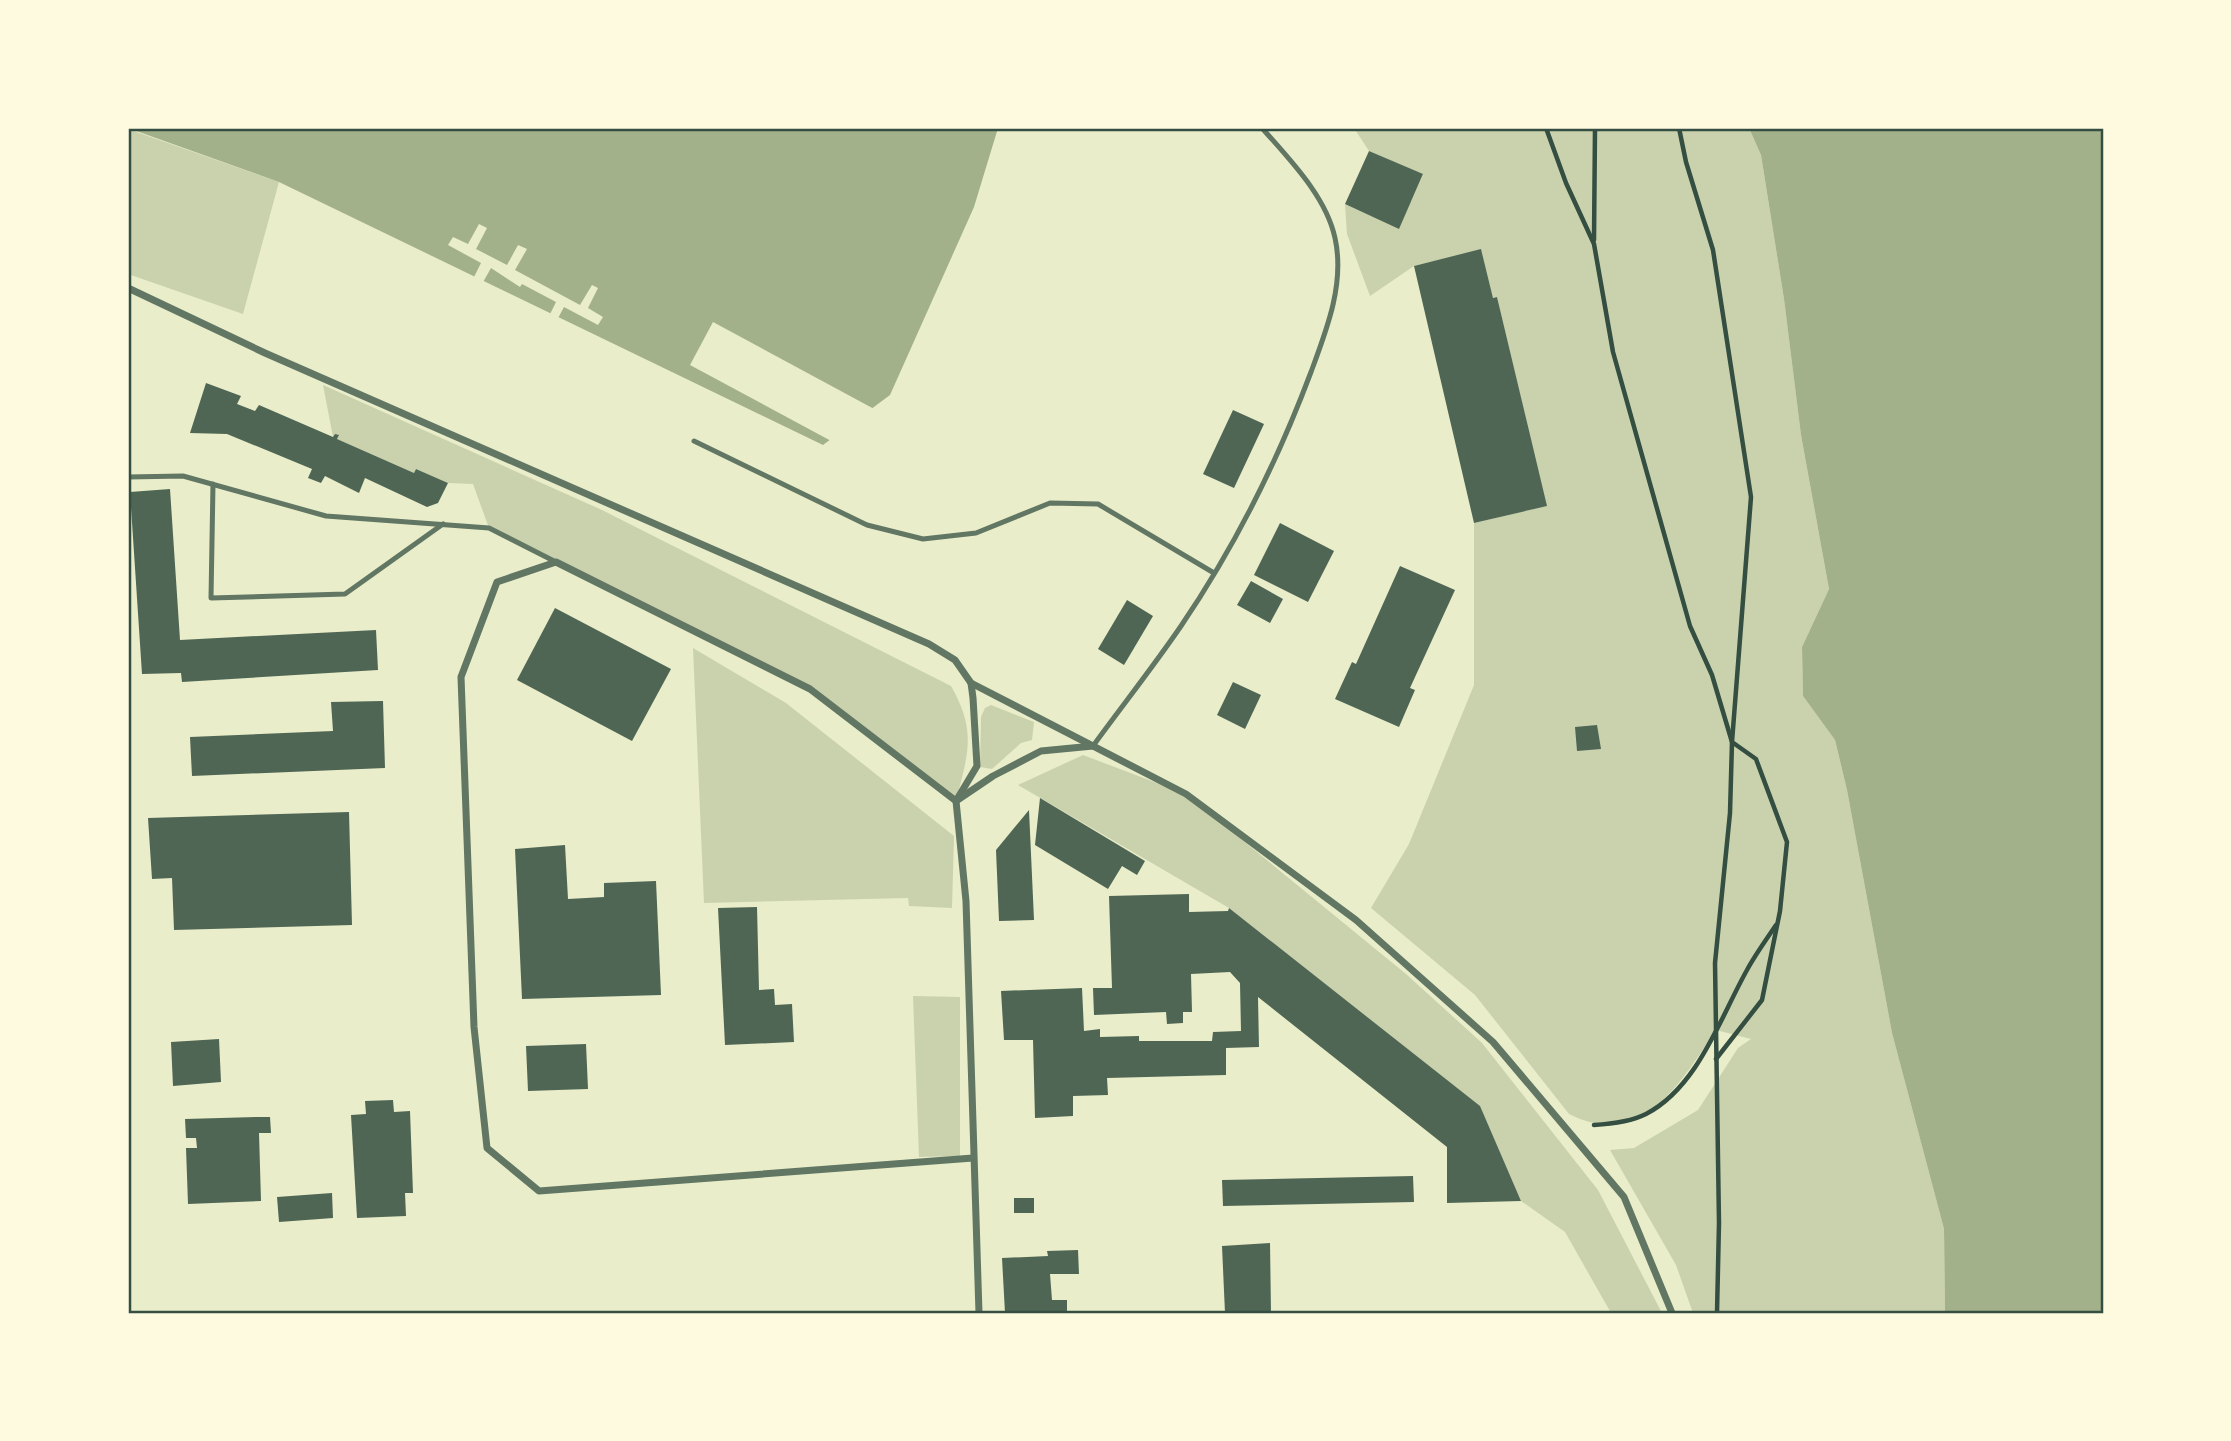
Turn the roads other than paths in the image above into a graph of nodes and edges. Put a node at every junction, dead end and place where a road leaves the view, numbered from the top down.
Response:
1 (1262, 128) edge
2 (128, 288) edge
3 (694, 441) dead end
4 (128, 477) edge
5 (213, 484) junction
6 (443, 524) junction
7 (556, 562) junction
8 (1214, 573) junction
9 (971, 683) junction
10 (1093, 746) junction
11 (956, 801) junction
12 (973, 1158) junction
13 (979, 1313) edge
14 (1672, 1313) edge

1 - 8 lane
2 - 9 street
3 - 8 lane
4 - 5 lane
5 - 6 lane
5 - 6 lane
6 - 7 lane
7 - 11 street
7 - 12 street
8 - 10 lane
9 - 10 street
9 - 11 street
10 - 11 street
10 - 14 street
11 - 12 street
12 - 13 street

